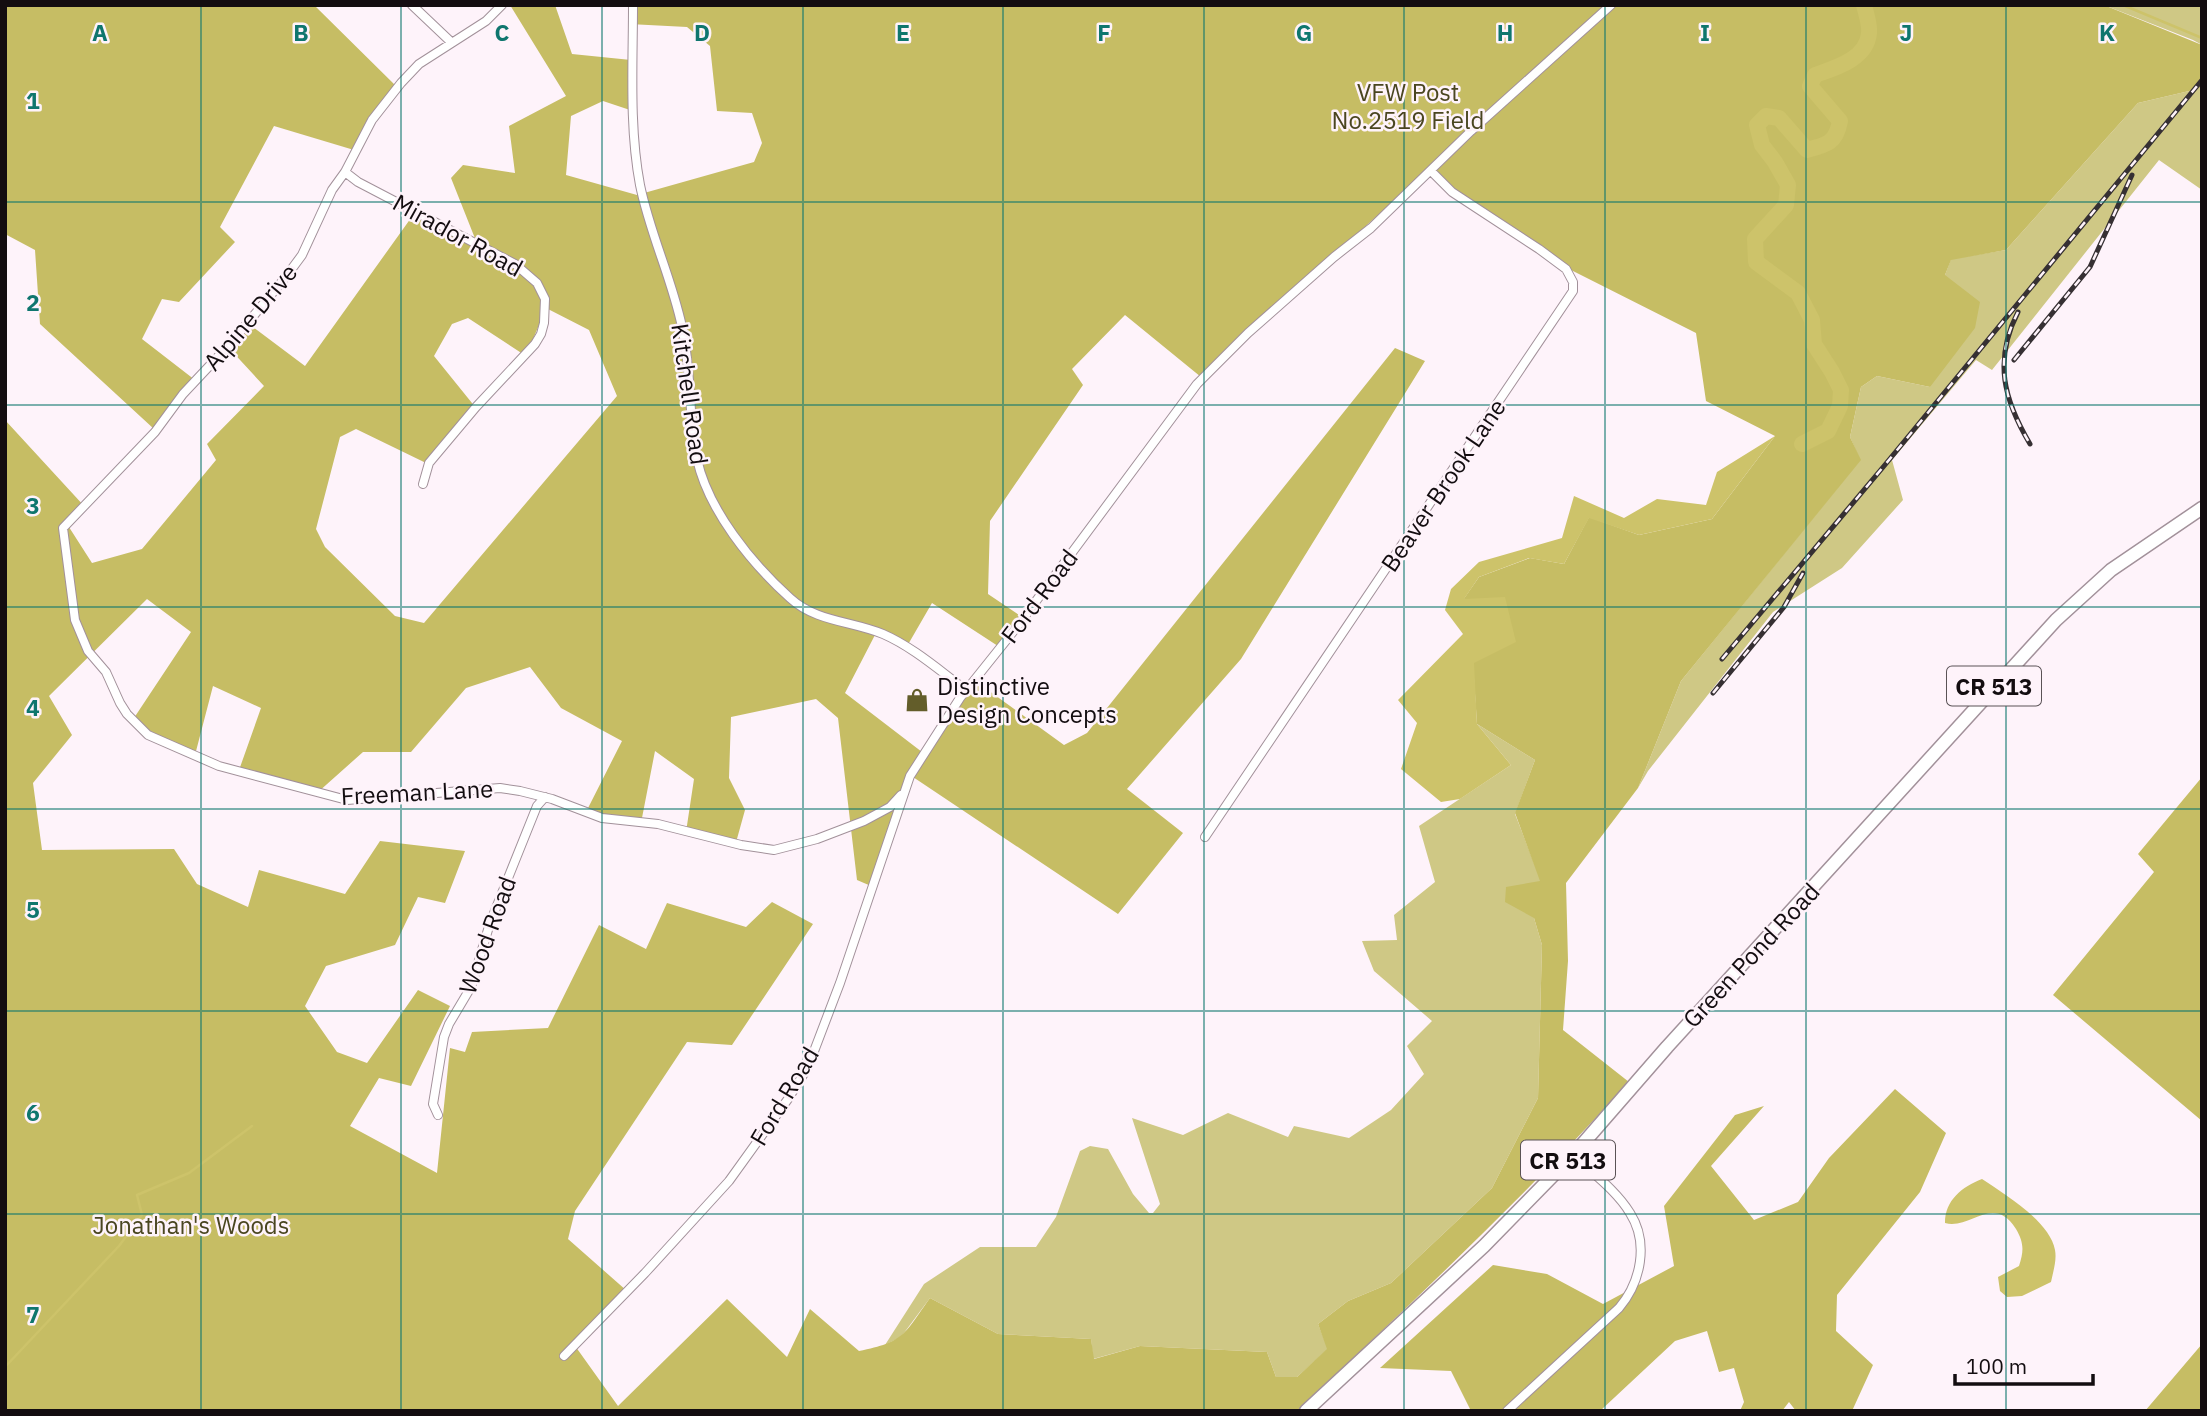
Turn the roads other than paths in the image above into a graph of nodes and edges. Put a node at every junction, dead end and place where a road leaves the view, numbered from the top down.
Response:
1 (412, 5) edge
2 (502, 5) edge
3 (633, 5) edge
4 (1611, 5) edge
5 (451, 43) junction
6 (1431, 171) junction
7 (345, 172) junction
8 (423, 484) dead end
9 (2202, 508) edge
10 (63, 528) joint
11 (966, 690) junction
12 (904, 792) junction
13 (545, 797) junction
14 (1205, 837) dead end
15 (438, 1115) dead end
16 (1573, 1155) junction
17 (564, 1356) dead end
18 (1306, 1411) edge
19 (1507, 1411) edge

1 - 5 street
2 - 5 street, Alpine Drive
3 - 11 street, Kitchell Road
4 - 6 street, Ford Road
5 - 7 street, Alpine Drive
6 - 11 street, Ford Road
6 - 14 street, Beaver Brook Lane
7 - 8 street, Mirador Road
7 - 10 street, Alpine Drive
9 - 16 main road, Green Pond Road / CR 513
10 - 13 street, Freeman Lane
11 - 12 street, Ford Road
12 - 13 street, Freeman Lane
12 - 17 street, Ford Road
13 - 15 street, Wood Road
16 - 18 main road, Green Pond Road / CR 513
16 - 19 street

